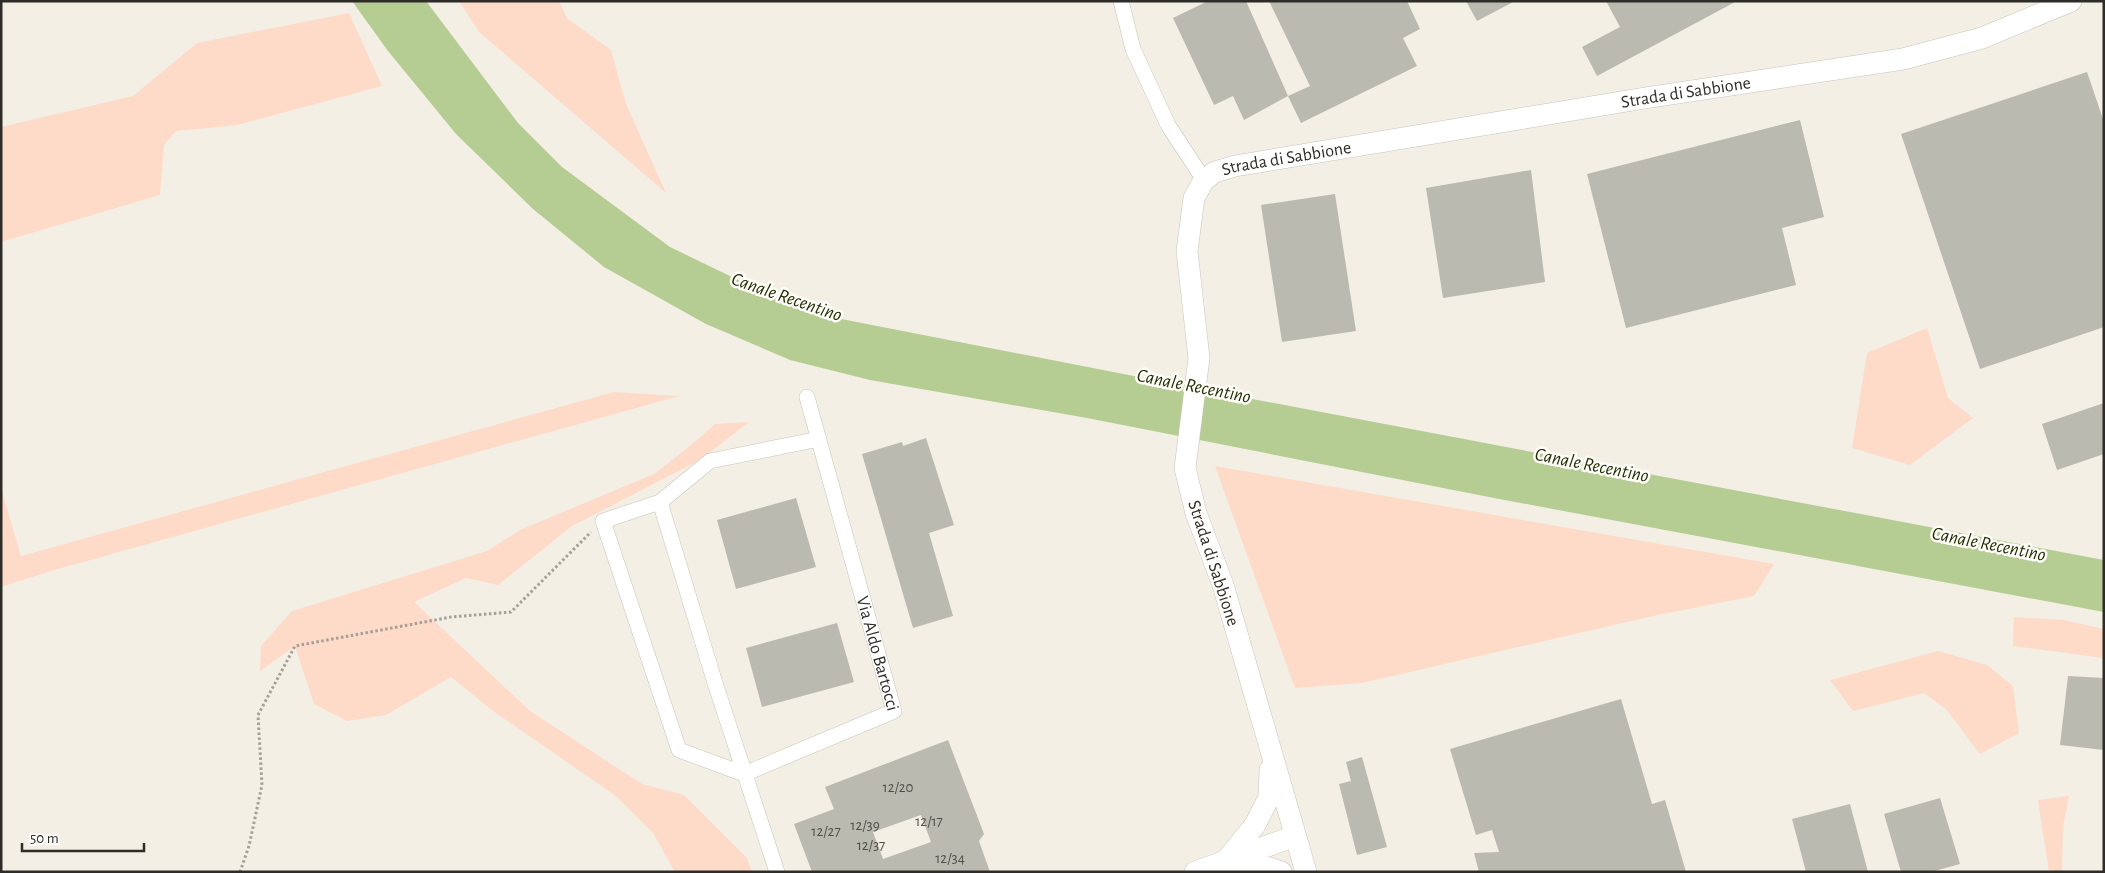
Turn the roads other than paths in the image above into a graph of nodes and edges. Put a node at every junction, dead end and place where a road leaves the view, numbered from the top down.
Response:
1 (1121, 1) edge
2 (2071, 1) edge
3 (1204, 180) junction
4 (807, 397) dead end
5 (819, 439) junction
6 (660, 502) junction
7 (1271, 750) junction
8 (744, 774) junction
9 (1295, 836) junction
10 (1224, 863) junction
11 (777, 872) edge
12 (1195, 872) edge
13 (1281, 872) edge
14 (1306, 872) edge

1 - 3 street
2 - 3 main road, Strada di Sabbione
3 - 7 main road, Strada di Sabbione
4 - 5 street, Via Aldo Bartocci
5 - 6 street
5 - 8 street, Via Aldo Bartocci
6 - 8 street
6 - 8 street
7 - 9 main road, Strada di Sabbione
7 - 10 main road
8 - 11 street
9 - 10 main road
9 - 14 main road, Strada di Sabbione
10 - 12 main road
10 - 13 main road

